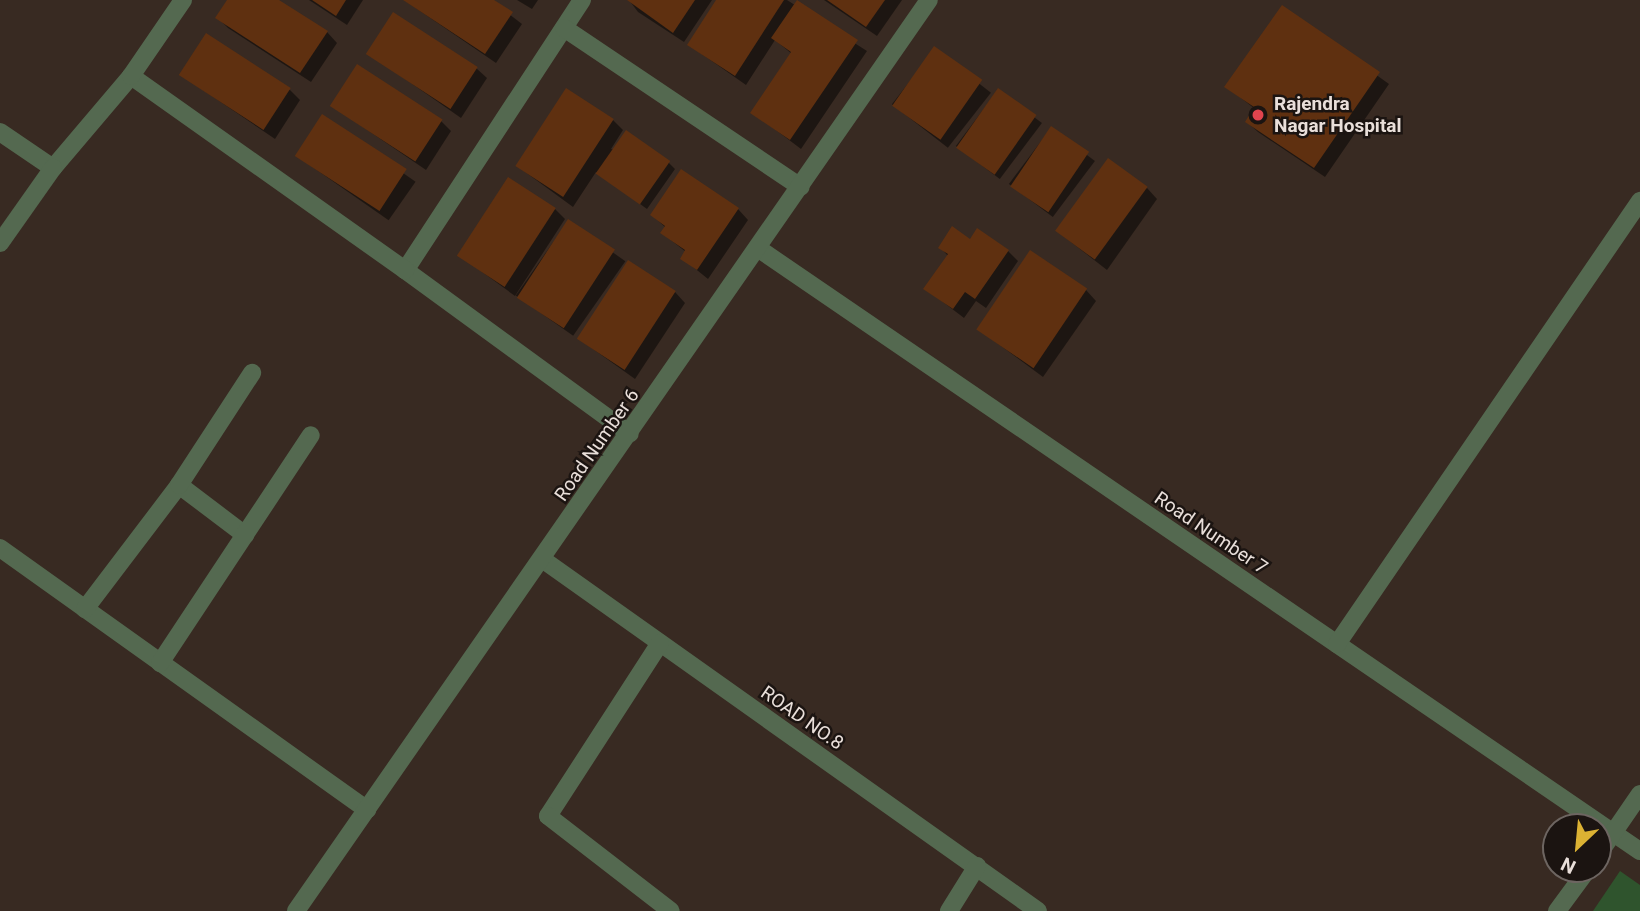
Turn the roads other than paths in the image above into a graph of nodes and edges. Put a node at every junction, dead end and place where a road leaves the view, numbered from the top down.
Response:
1 (183, 0) edge
2 (582, 0) edge
3 (929, 0) edge
4 (564, 28) junction
5 (131, 76) junction
6 (0, 132) edge
7 (52, 168) junction
8 (802, 187) junction
9 (1640, 201) edge
10 (0, 243) edge
11 (759, 248) junction
12 (405, 270) junction
13 (251, 373) dead end
14 (630, 434) junction
15 (311, 435) dead end
16 (179, 485) junction
17 (245, 535) junction
18 (0, 548) edge
19 (542, 559) junction
20 (85, 609) junction
21 (660, 643) junction
22 (1337, 644) junction
23 (160, 663) junction
24 (1640, 794) edge
25 (367, 810) junction
26 (1614, 833) junction
27 (1612, 836) edge
28 (1640, 851) edge
29 (977, 866) junction
30 (1578, 883) edge
31 (296, 911) edge
32 (671, 911) edge
33 (949, 911) edge
34 (1038, 911) edge
35 (1557, 911) edge

1 - 5 street
2 - 4 street
3 - 8 street, Road Number 6
4 - 8 street
4 - 12 street
5 - 7 street
5 - 12 street
6 - 7 street
7 - 10 street
8 - 11 street, Road Number 6
9 - 22 street
11 - 14 street, Road Number 6
11 - 22 street, Road Number 7
12 - 14 street
13 - 16 street
14 - 19 street, Road Number 6
15 - 17 street
16 - 17 street
16 - 20 street
17 - 23 street
18 - 20 street
19 - 21 street, ROAD NO.8
19 - 25 street, Road Number 6
20 - 23 street
21 - 29 street, ROAD NO.8
21 - 32 street
22 - 26 street, Road Number 7
23 - 25 street
24 - 26 street
25 - 31 street, Road Number 6
26 - 27 street
26 - 28 street, Road Number 7
29 - 33 street
29 - 34 street, ROAD NO.8
30 - 35 street

